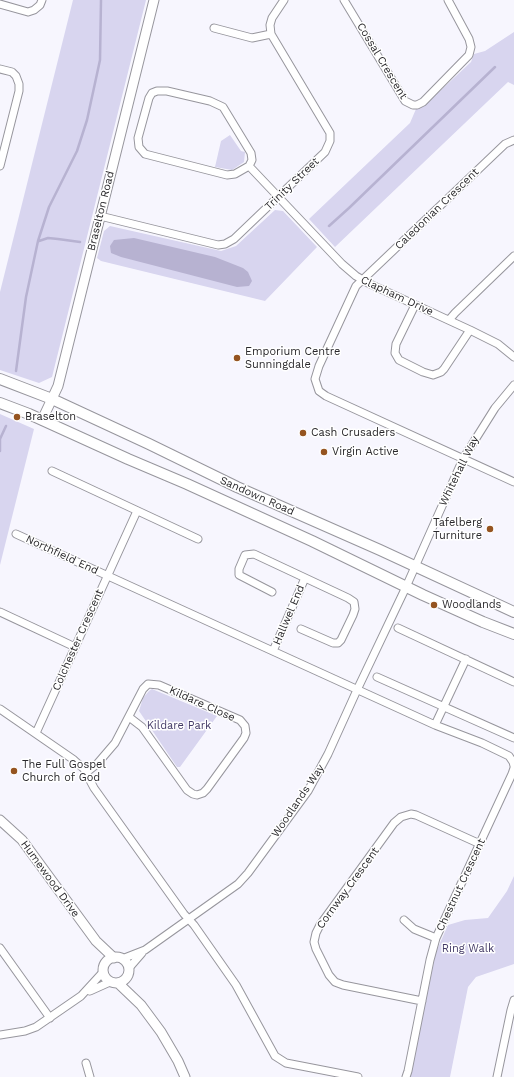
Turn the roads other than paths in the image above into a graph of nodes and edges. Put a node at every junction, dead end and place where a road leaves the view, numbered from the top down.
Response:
1 (42, 0) edge
2 (154, 0) edge
3 (284, 0) edge
4 (344, 0) edge
5 (448, 0) edge
6 (0, 4) edge
7 (214, 28) dead end
8 (271, 34) junction
9 (0, 69) edge
10 (514, 140) edge
11 (3, 142) edge
12 (0, 166) edge
13 (249, 166) junction
14 (278, 197) junction
15 (100, 216) junction
16 (514, 256) edge
17 (362, 280) junction
18 (415, 305) junction
19 (449, 320) junction
20 (470, 330) junction
21 (514, 357) edge
22 (0, 379) edge
23 (514, 385) edge
24 (52, 399) junction
25 (0, 403) edge
26 (42, 420) junction
27 (463, 459) junction
28 (52, 471) dead end
29 (514, 482) edge
30 (137, 511) junction
31 (16, 534) dead end
32 (198, 539) dead end
33 (415, 567) junction
34 (108, 576) junction
35 (305, 578) junction
36 (406, 587) junction
37 (272, 592) dead end
38 (0, 612) edge
39 (514, 612) edge
40 (398, 628) dead end
41 (301, 629) dead end
42 (514, 634) edge
43 (75, 647) junction
44 (273, 651) junction
45 (466, 659) junction
46 (376, 677) dead end
47 (514, 682) edge
48 (357, 690) junction
49 (444, 707) junction
50 (0, 709) edge
51 (129, 717) junction
52 (435, 726) junction
53 (36, 733) junction
54 (514, 738) edge
55 (514, 767) edge
56 (87, 772) junction
57 (0, 820) edge
58 (480, 844) junction
59 (188, 919) junction
60 (404, 920) dead end
61 (436, 938) junction
62 (96, 941) junction
63 (0, 948) edge
64 (145, 950) junction
65 (118, 958) junction
66 (104, 968) junction
67 (128, 973) junction
68 (114, 982) junction
69 (81, 996) junction
70 (514, 1000) edge
71 (422, 1001) junction
72 (141, 1005) junction
73 (50, 1018) junction
74 (0, 1035) edge
75 (86, 1063) dead end
76 (90, 1077) edge
77 (185, 1077) edge
78 (358, 1077) edge
79 (406, 1077) edge
80 (497, 1077) edge

1 - 6 street
2 - 15 street, Braselton Road
3 - 8 street
4 - 5 street, Cossal Crescent
7 - 8 street
8 - 14 street, Trinity Street
9 - 11 street
10 - 17 street, Caledonian Crescent
11 - 12 street
13 - 13 street
13 - 14 street, Clapham Drive
14 - 15 street, Trinity Street
14 - 17 street, Clapham Drive
15 - 24 street, Braselton Road
16 - 19 street
17 - 18 street, Clapham Drive
17 - 27 street, Caledonian Crescent
18 - 19 street, Clapham Drive
18 - 20 street
19 - 20 street, Clapham Drive
20 - 21 street, Clapham Drive
22 - 24 main road, Sandown Road
23 - 27 street, Whitehall Way
24 - 26 street, Braselton Road
24 - 33 main road, Sandown Road
25 - 26 main road, Sandown Road
26 - 36 main road, Sandown Road
27 - 29 street
27 - 33 street, Whitehall Way
28 - 30 street
30 - 32 street
30 - 34 street
31 - 34 street, Northfield End
33 - 36 street, Whitehall Way
33 - 39 main road, Sandown Road
34 - 43 street, Colchester Crescent
34 - 44 street, Colchester Crescent
35 - 37 street
35 - 41 street
35 - 44 street, Hallwel End
36 - 42 main road, Sandown Road
36 - 48 street, Woodlands Way
38 - 43 street
40 - 45 street
43 - 53 street, Colchester Crescent
44 - 48 street, Colchester Crescent
45 - 47 street
45 - 49 street
46 - 49 street
48 - 52 street, Chestnut Crescent
48 - 59 street, Woodlands Way
49 - 52 street
49 - 54 street
50 - 53 street
51 - 51 street, Kildare Close
51 - 56 street, Kildare Close
52 - 55 street, Chestnut Crescent
53 - 56 street
55 - 58 street, Chestnut Crescent
56 - 59 street
57 - 62 street, Humewood Drive
58 - 61 street, Chestnut Crescent
58 - 71 street, Cornway Crescent
59 - 64 street, Woodlands Way
59 - 78 street
60 - 61 street
61 - 71 street, Chestnut Crescent
62 - 65 street, Humewood Drive
62 - 66 street, Humewood Drive
63 - 73 street
64 - 65 street, Woodlands Way
64 - 67 street, Woodlands Way
65 - 66 street
65 - 67 street
66 - 68 street
66 - 69 street
67 - 68 street
67 - 72 street
68 - 69 street
68 - 72 street
69 - 73 street
70 - 80 street
71 - 79 street, Chestnut Crescent
72 - 77 street
73 - 74 street
75 - 76 street

